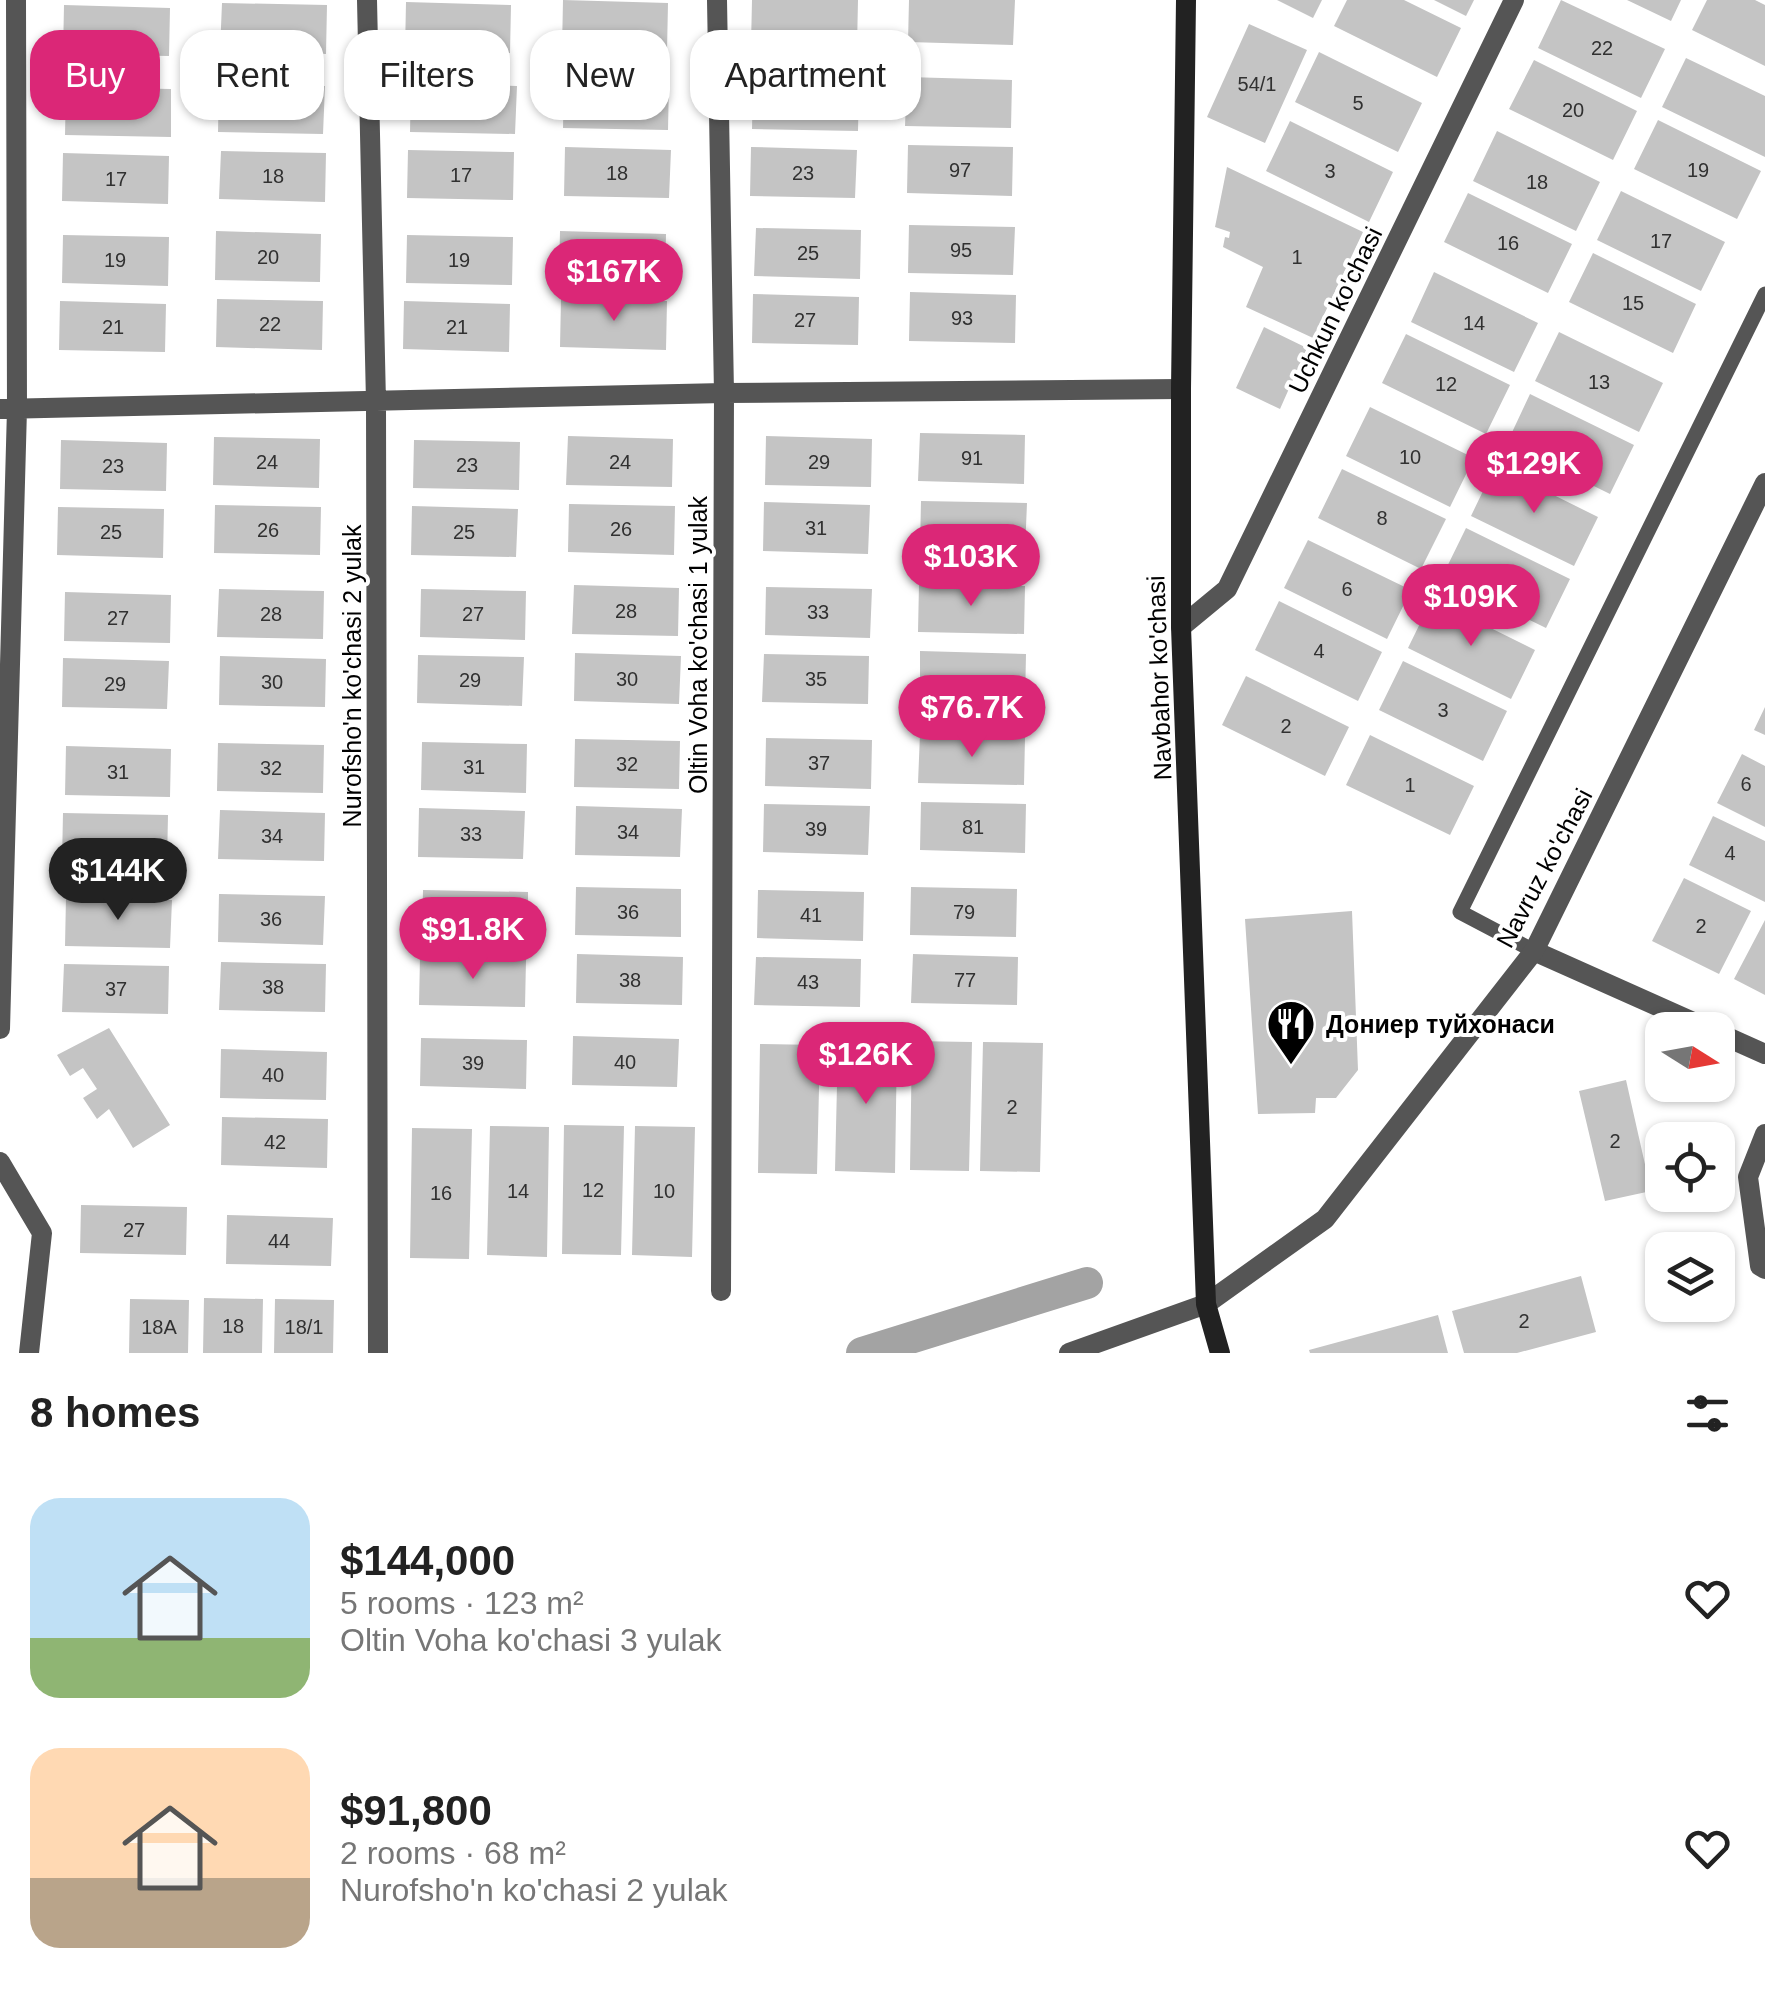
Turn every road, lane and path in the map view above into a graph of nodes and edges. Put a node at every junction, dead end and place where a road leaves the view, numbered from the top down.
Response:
1 (16, 0) edge
2 (367, 0) edge
3 (718, 0) edge
4 (1186, 0) edge
5 (1514, 0) edge
6 (1765, 294) edge
7 (1181, 389) junction
8 (724, 393) junction
9 (376, 402) junction
10 (9, 409) edge
11 (1765, 484) edge
12 (1181, 627) junction
13 (1534, 950) junction
14 (1672, 1012) edge
15 (0, 1029) edge
16 (1735, 1040) edge
17 (1765, 1054) edge
18 (1765, 1134) edge
19 (0, 1162) edge
20 (1765, 1269) edge
21 (721, 1291) dead end
22 (1206, 1304) junction
23 (28, 1353) edge
24 (378, 1353) edge
25 (1069, 1353) edge
26 (1220, 1353) edge

1 - 10 street
2 - 9 street, Nurofsho'n ko'chasi 2 yulak
3 - 8 street, Oltin Voha ko'chasi 1 yulak
4 - 7 main road, Navbahor ko'chasi
5 - 12 street, Uchkun ko'chasi
6 - 13 lane
7 - 8 street
7 - 12 main road, Navbahor ko'chasi
8 - 9 street
8 - 21 street, Oltin Voha ko'chasi 1 yulak
9 - 10 street
9 - 24 street, Nurofsho'n ko'chasi 2 yulak
10 - 15 street
11 - 13 street, Navruz ko'chasi
12 - 22 main road, Navbahor ko'chasi
13 - 14 street
13 - 22 street, Navruz ko'chasi
16 - 17 street
18 - 20 street
19 - 23 street
22 - 25 street, Navruz ko'chasi
22 - 26 main road, Navbahor ko'chasi

